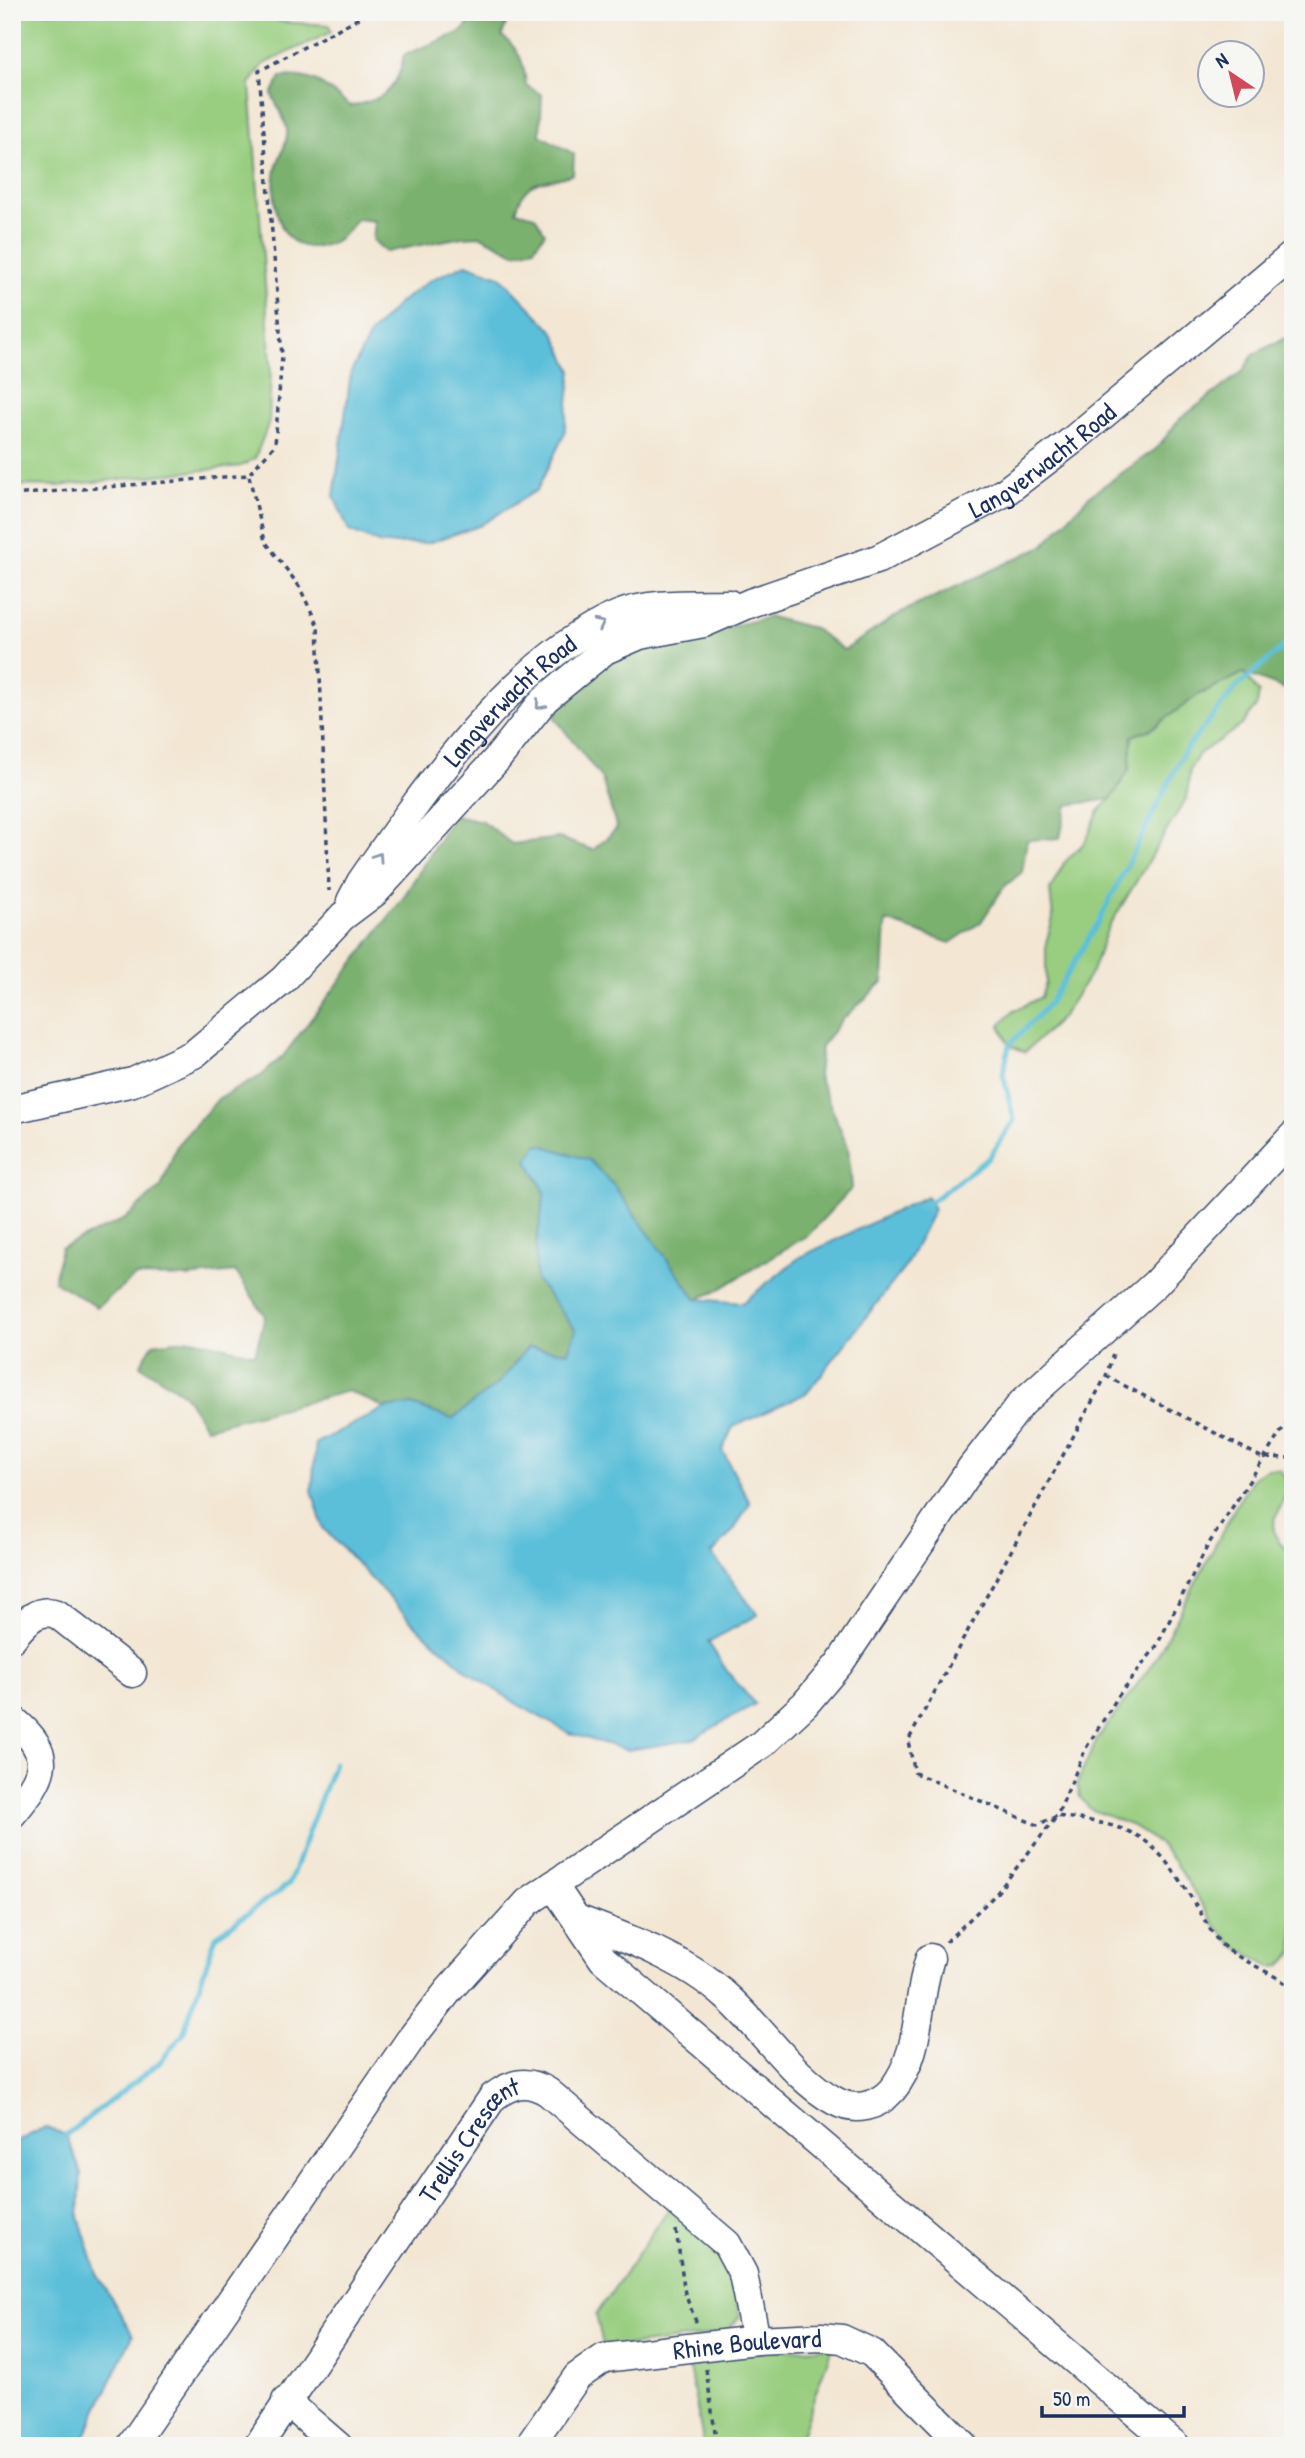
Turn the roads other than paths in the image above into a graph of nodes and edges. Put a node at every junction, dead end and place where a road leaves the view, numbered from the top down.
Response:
1 (1293, 255) edge
2 (12, 1109) edge
3 (1293, 1136) edge
4 (12, 1638) edge
5 (132, 1673) dead end
6 (12, 1719) edge
7 (12, 1814) edge
8 (553, 1885) junction
9 (577, 1919) junction
10 (930, 1958) road end
11 (756, 2340) junction
12 (286, 2401) junction
13 (131, 2446) edge
14 (258, 2446) edge
15 (338, 2446) edge
16 (529, 2446) edge
17 (964, 2446) edge
18 (1176, 2446) edge

1 - 2 street, Langverwacht Road
3 - 8 street
4 - 5 street
6 - 7 street
8 - 9 street
8 - 13 street
9 - 10 street
9 - 18 street
11 - 12 street, Trellis Crescent
11 - 16 street, Rhine Boulevard
11 - 17 street, Rhine Boulevard
12 - 14 street, Trellis Crescent
12 - 15 street

